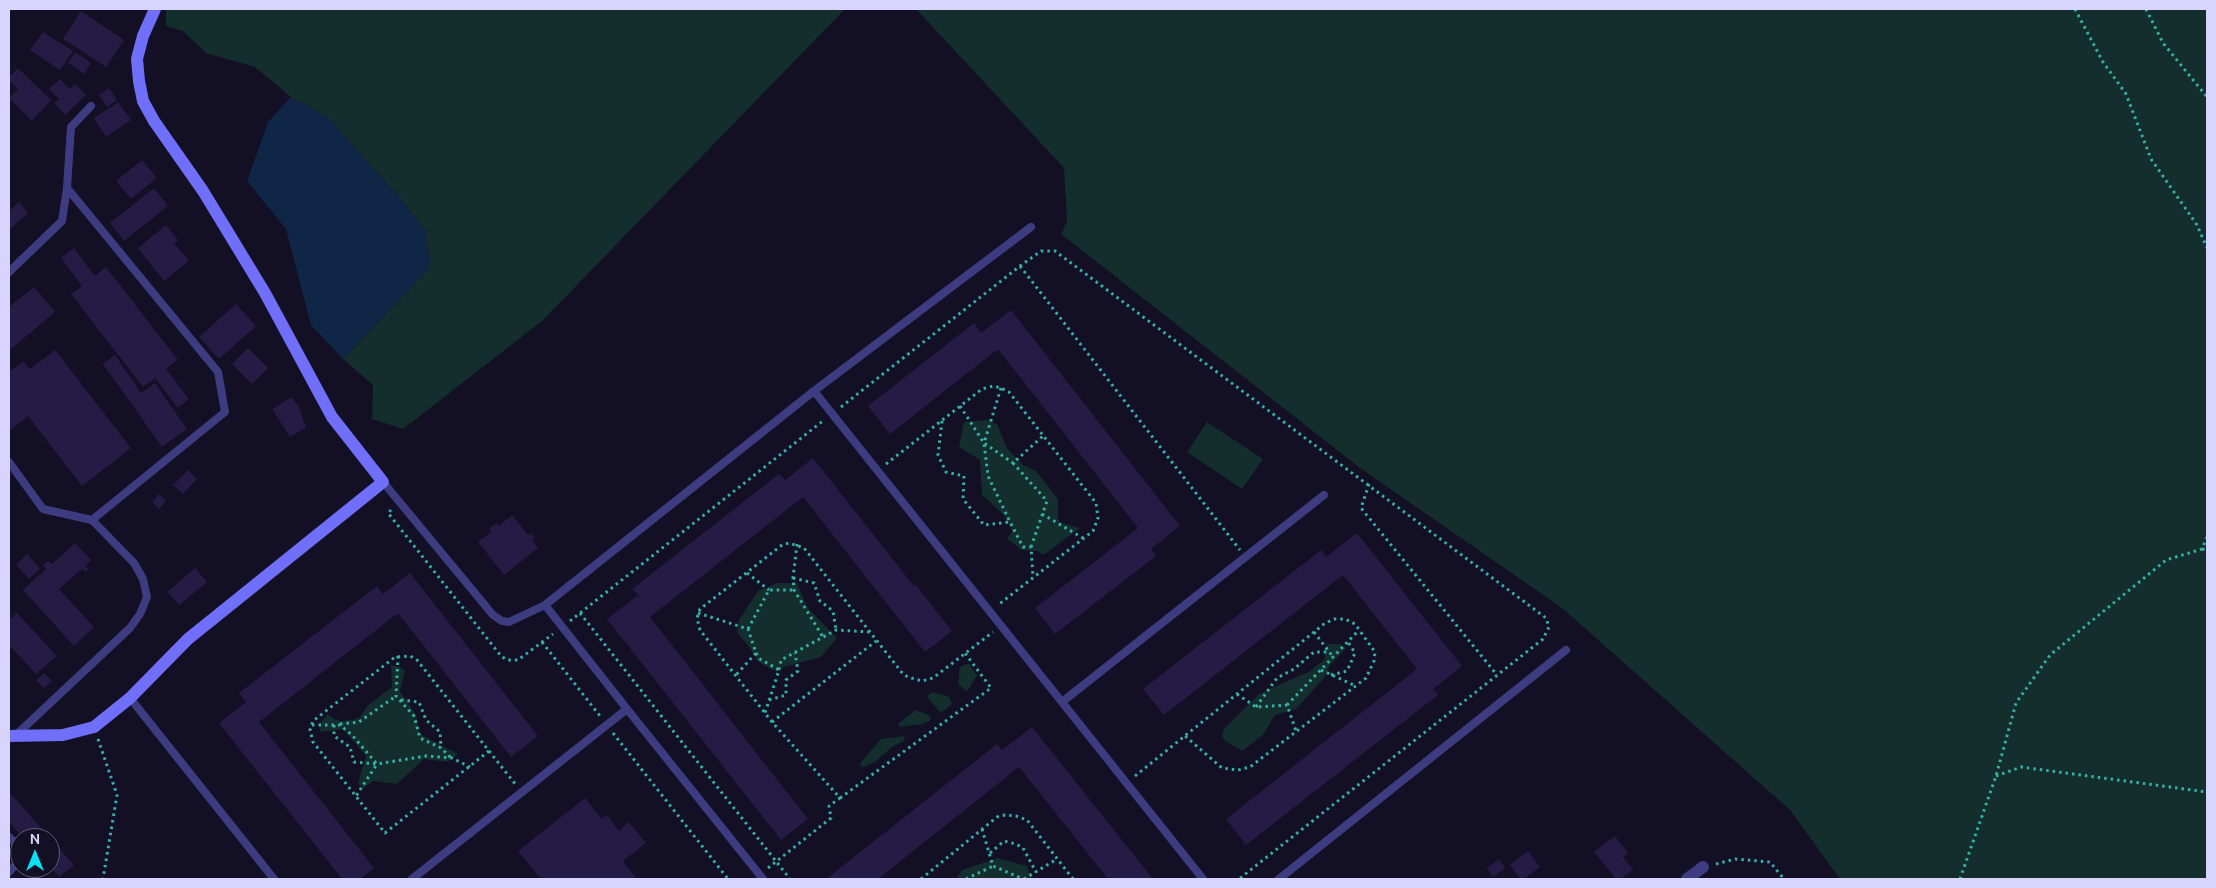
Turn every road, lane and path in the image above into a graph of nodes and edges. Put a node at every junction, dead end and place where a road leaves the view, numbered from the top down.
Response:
1 (155, 9) edge
2 (2075, 9) edge
3 (2146, 9) edge
4 (2207, 97) edge
5 (91, 106) dead end
6 (67, 188) junction
7 (1031, 226) dead end
8 (2207, 248) edge
9 (1020, 266) junction
10 (9, 272) edge
11 (1001, 388) junction
12 (814, 391) junction
13 (960, 406) junction
14 (832, 413) junction
15 (942, 420) junction
16 (1043, 436) junction
17 (984, 443) junction
18 (9, 462) edge
19 (1012, 463) junction
20 (878, 470) junction
21 (382, 482) junction
22 (1369, 484) junction
23 (1324, 495) dead end
24 (400, 504) junction
25 (1042, 514) junction
26 (92, 520) junction
27 (1010, 522) junction
28 (2207, 537) edge
29 (1083, 538) junction
30 (797, 544) junction
31 (1031, 547) junction
32 (2202, 549) junction
33 (2207, 550) edge
34 (1246, 557) junction
35 (747, 573) junction
36 (793, 578) junction
37 (1033, 578) junction
38 (769, 590) junction
39 (794, 590) junction
40 (545, 605) junction
41 (990, 611) junction
42 (580, 612) junction
43 (698, 613) junction
44 (1001, 625) junction
45 (562, 627) junction
46 (748, 629) junction
47 (836, 630) junction
48 (1359, 630) junction
49 (870, 632) junction
50 (1314, 632) junction
51 (823, 637) junction
52 (876, 641) junction
53 (542, 642) junction
54 (1348, 642) junction
55 (1566, 650) dead end
56 (1329, 652) junction
57 (756, 653) junction
58 (795, 653) junction
59 (965, 653) junction
60 (398, 656) junction
61 (1333, 657) junction
62 (778, 670) junction
63 (1321, 670) junction
64 (1332, 675) junction
65 (1498, 675) junction
66 (736, 676) junction
67 (1356, 686) junction
68 (1237, 694) junction
69 (396, 696) junction
70 (130, 698) junction
71 (400, 700) junction
72 (769, 700) junction
73 (1062, 702) junction
74 (1287, 705) junction
75 (1256, 707) junction
76 (627, 708) junction
77 (765, 713) junction
78 (772, 722) junction
79 (334, 724) junction
80 (340, 724) junction
81 (311, 725) junction
82 (607, 725) junction
83 (94, 727) junction
84 (1296, 731) junction
85 (12, 736) edge
86 (1185, 736) junction
87 (441, 748) junction
88 (489, 751) junction
89 (452, 758) junction
90 (377, 764) junction
91 (470, 767) junction
92 (1996, 776) junction
93 (1127, 783) junction
94 (522, 792) junction
95 (2207, 792) edge
96 (356, 796) junction
97 (840, 798) junction
98 (982, 829) junction
99 (990, 853) junction
100 (1057, 859) junction
101 (776, 862) junction
102 (994, 866) junction
103 (1703, 867) joint
104 (1036, 872) junction
105 (761, 877) edge
106 (102, 879) edge
107 (274, 879) edge
108 (412, 879) edge
109 (728, 879) edge
110 (790, 879) edge
111 (920, 879) edge
112 (966, 879) edge
113 (1024, 879) edge
114 (1073, 879) edge
115 (1203, 879) edge
116 (1239, 879) edge
117 (1279, 879) edge
118 (1688, 879) edge
119 (1784, 879) edge
120 (1960, 879) edge

1 - 21 street
2 - 8 path
3 - 4 path
5 - 6 lane
6 - 10 lane
6 - 26 lane
7 - 12 lane
9 - 14 path
9 - 22 path
9 - 34 path
11 - 13 path
11 - 16 path
11 - 17 path
12 - 14 lane
12 - 40 lane
13 - 15 path
13 - 17 path
14 - 20 lane
14 - 42 path
15 - 20 path
15 - 27 path
16 - 19 path
16 - 29 path
17 - 19 path
17 - 27 path
18 - 26 lane
19 - 25 path
20 - 41 lane
21 - 24 lane
21 - 70 street
22 - 65 path
22 - 65 path
23 - 34 lane
24 - 40 lane
24 - 53 path
25 - 29 path
25 - 31 path
26 - 85 lane
27 - 31 path
28 - 32 path
29 - 37 path
30 - 35 path
30 - 36 path
30 - 49 path
31 - 37 path
32 - 33 path
32 - 92 path
34 - 73 lane
35 - 38 path
35 - 43 path
36 - 39 path
36 - 47 path
37 - 41 path
38 - 39 path
38 - 46 path
39 - 51 path
40 - 45 lane
41 - 44 lane
42 - 45 path
42 - 101 path
43 - 46 path
43 - 66 path
44 - 59 path
44 - 73 lane
45 - 53 path
45 - 76 lane
46 - 57 path
47 - 49 path
47 - 51 path
48 - 50 path
48 - 54 path
48 - 67 path
49 - 52 path
50 - 56 path
50 - 68 path
51 - 58 path
52 - 59 path
52 - 78 path
53 - 82 path
54 - 61 path
54 - 64 path
55 - 117 lane
56 - 61 path
56 - 75 path
57 - 62 path
57 - 66 path
58 - 62 path
58 - 72 path
59 - 97 path
60 - 69 path
60 - 81 path
60 - 88 path
61 - 63 path
62 - 72 path
63 - 64 path
63 - 74 path
64 - 67 path
65 - 116 path
66 - 77 path
67 - 84 path
68 - 75 path
68 - 86 path
69 - 71 path
69 - 80 path
70 - 83 street
70 - 107 lane
71 - 87 path
71 - 87 path
72 - 77 path
73 - 93 lane
74 - 75 path
74 - 84 path
76 - 82 lane
76 - 105 lane
77 - 78 path
78 - 97 path
79 - 80 path
79 - 81 path
79 - 90 path
80 - 90 path
81 - 96 path
82 - 94 lane
82 - 109 path
83 - 85 street
83 - 106 path
84 - 86 path
86 - 93 path
87 - 89 path
88 - 91 path
88 - 94 path
89 - 90 path
89 - 91 path
90 - 96 path
91 - 96 path
92 - 95 path
92 - 120 path
93 - 115 lane
94 - 108 lane
97 - 101 path
98 - 99 path
98 - 100 path
98 - 111 path
99 - 102 path
99 - 104 path
100 - 104 path
100 - 114 path
101 - 105 path
101 - 110 path
102 - 112 path
102 - 113 path
103 - 118 street
103 - 119 path
104 - 113 path

